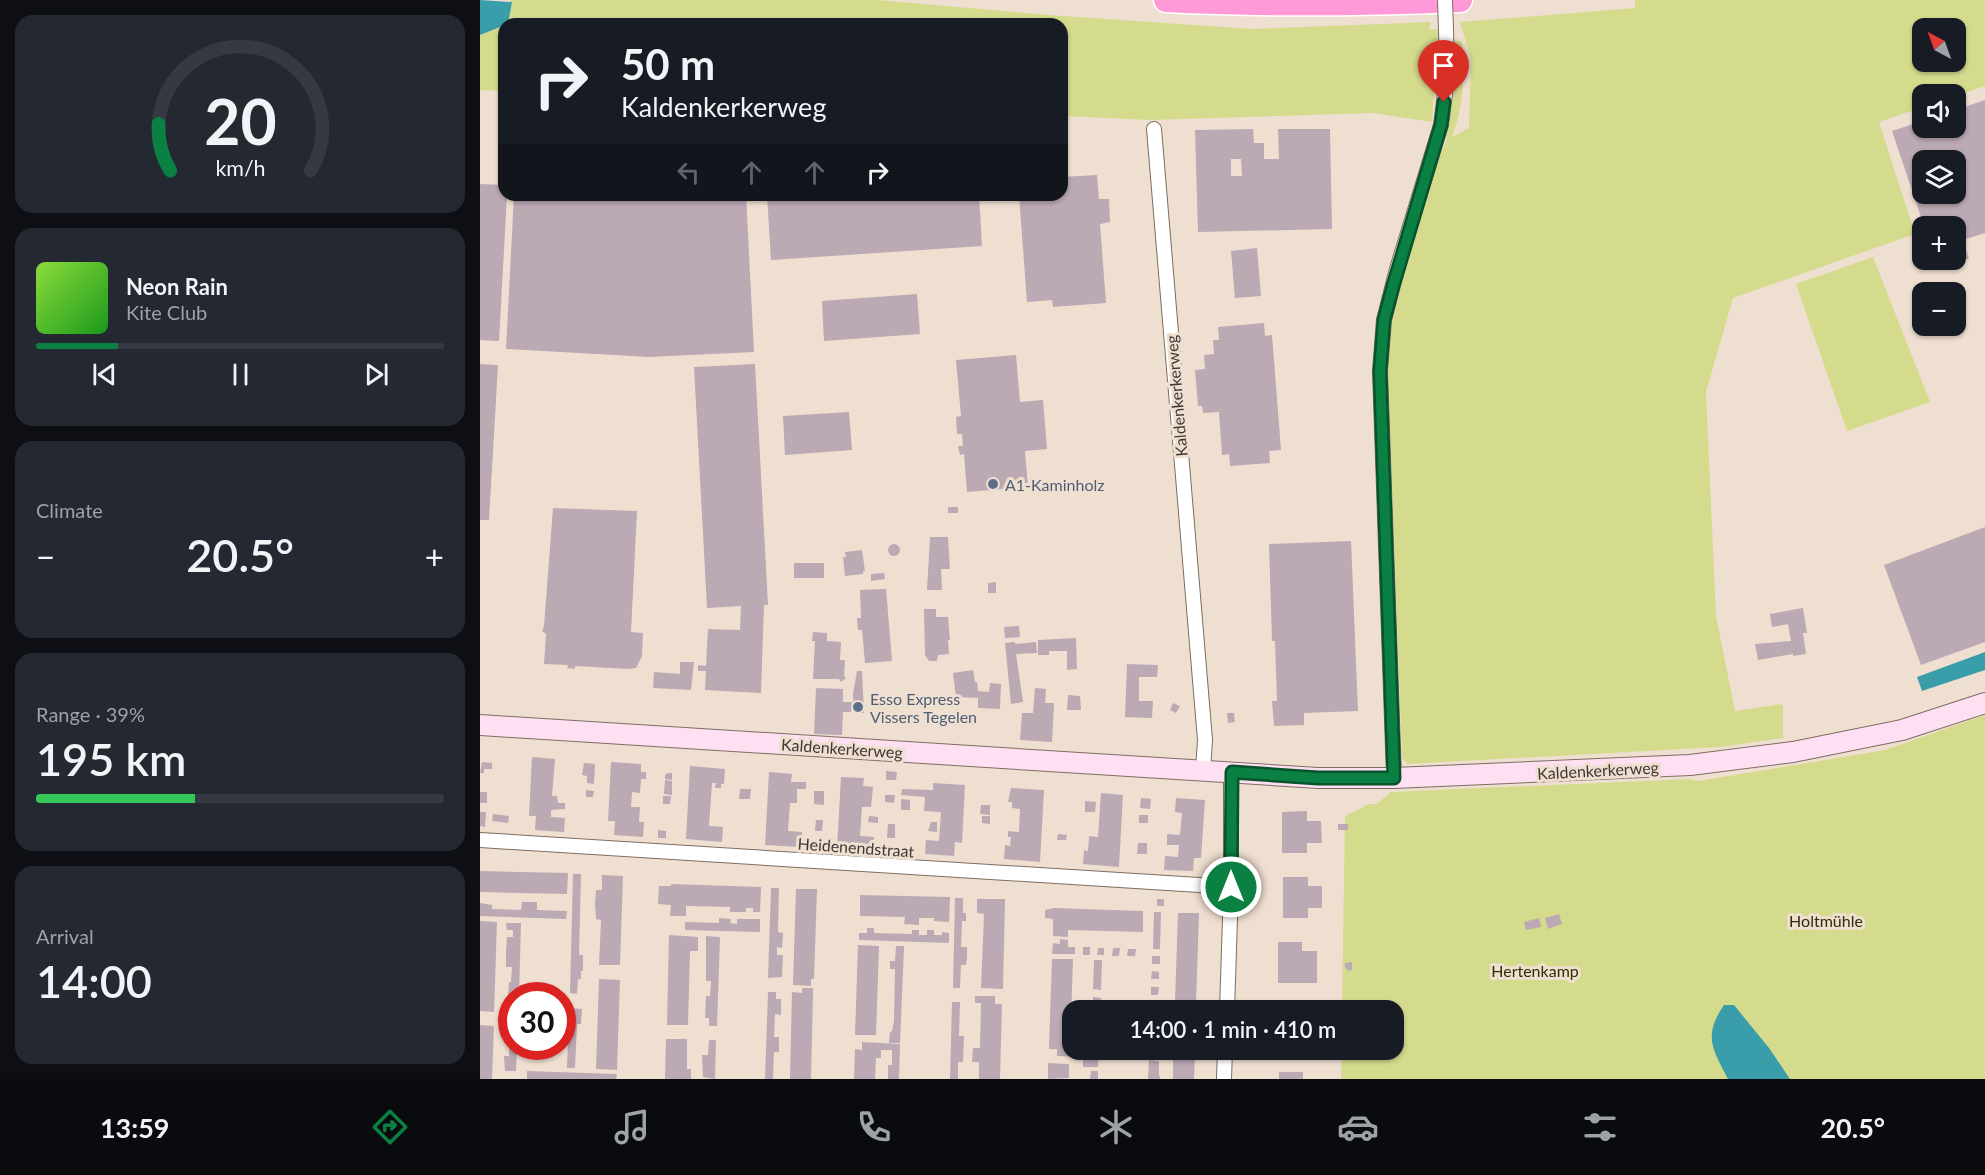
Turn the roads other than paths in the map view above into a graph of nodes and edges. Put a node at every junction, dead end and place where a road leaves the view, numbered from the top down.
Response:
1 (1166, 0) edge
2 (1445, 0) edge
3 (1460, 0) edge
4 (1154, 129) dead end
5 (1985, 703) edge
6 (480, 725) edge
7 (1203, 770) junction
8 (1232, 772) junction
9 (1394, 778) junction
10 (480, 840) edge
11 (1231, 887) junction
12 (1227, 1000) edge
13 (1225, 1060) edge
14 (1224, 1079) edge

1 - 3 highway
2 - 9 street, bridge
4 - 7 street, Kaldenkerkerweg
5 - 9 main road, Kaldenkerkerweg
6 - 7 main road, Kaldenkerkerweg
7 - 8 main road, Kaldenkerkerweg
8 - 9 main road, Kaldenkerkerweg
8 - 11 street
10 - 11 street, Heidenendstraat
11 - 12 street
13 - 14 street

